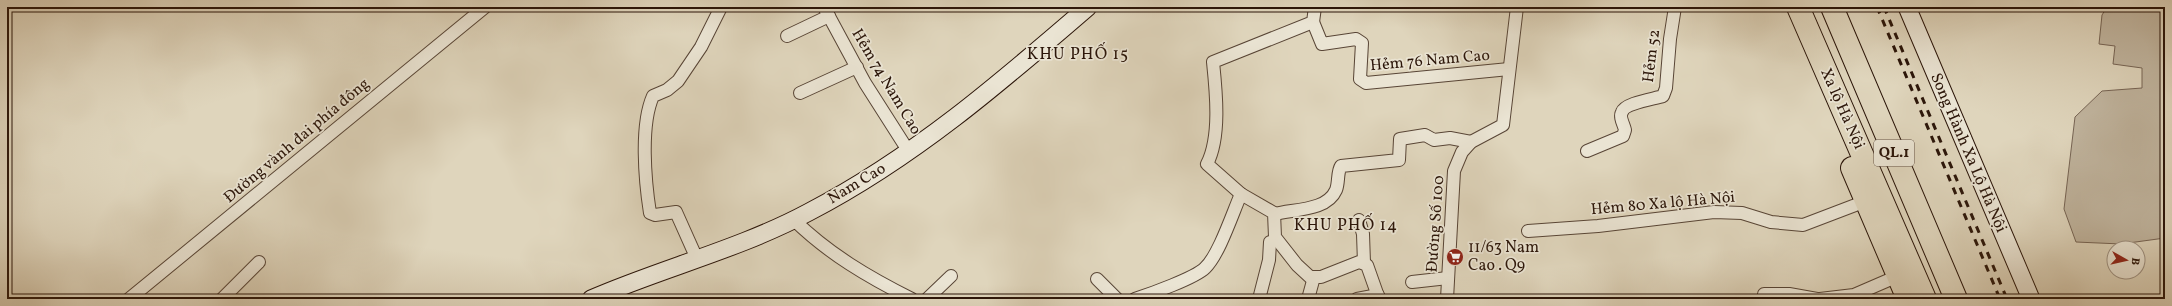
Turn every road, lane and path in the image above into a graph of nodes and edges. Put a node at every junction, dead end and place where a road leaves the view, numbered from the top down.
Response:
1 (485, 7) edge
2 (721, 7) edge
3 (1088, 7) edge
4 (1315, 7) edge
5 (1517, 7) edge
6 (1675, 7) edge
7 (1785, 7) edge
8 (1798, 7) edge
9 (1833, 7) edge
10 (1907, 7) edge
11 (826, 12) edge
12 (1313, 22) junction
13 (787, 36) dead end
14 (856, 68) junction
15 (1509, 70) junction
16 (1830, 82) junction
17 (800, 93) dead end
18 (1830, 116) junction
19 (1471, 142) junction
20 (1587, 151) dead end
21 (909, 152) junction
22 (1241, 194) junction
23 (1866, 201) junction
24 (1275, 214) junction
25 (794, 220) junction
26 (1359, 220) dead end
27 (1528, 231) dead end
28 (1273, 240) junction
29 (697, 259) junction
30 (259, 262) dead end
31 (1364, 263) junction
32 (951, 276) dead end
33 (1898, 276) junction
34 (1314, 277) junction
35 (1448, 278) junction
36 (1097, 279) dead end
37 (1412, 282) dead end
38 (1764, 294) dead end
39 (1379, 297) edge
40 (1849, 298) edge
41 (129, 299) edge
42 (222, 299) edge
43 (591, 299) edge
44 (912, 299) edge
45 (927, 299) edge
46 (1117, 299) edge
47 (1135, 299) edge
48 (1259, 299) edge
49 (1308, 299) edge
50 (1357, 299) edge
51 (1447, 299) edge
52 (1818, 299) edge
53 (1908, 299) edge
54 (1925, 299) edge
55 (1956, 299) edge
56 (2030, 299) edge

1 - 41 street, Đường vành đai phía đông
2 - 29 street
3 - 21 street, Nam Cao
4 - 12 street
5 - 15 street, Đường Số 100
6 - 20 street, Hẻm 52
7 - 18 highway, Xa lộ Hà Nội / QL.1
8 - 16 highway, Xa lộ Hà Nội / QL.1
9 - 55 highway, Xa lộ Hà Nội / QL.1
10 - 56 street, Song Hành Xa Lộ Hà Nội
11 - 13 street
11 - 14 street, Hẻm 74 Nam Cao
12 - 15 street, Hẻm 76 Nam Cao
12 - 22 street
14 - 17 street
14 - 21 street, Hẻm 74 Nam Cao
15 - 19 street, Đường Số 100
16 - 18 highway
16 - 54 highway, Xa lộ Hà Nội / QL.1
18 - 23 highway, Xa lộ Hà Nội / QL.1
19 - 24 street
19 - 35 street, Đường Số 100
21 - 25 street, Nam Cao
22 - 24 street
22 - 47 street
23 - 27 street, Hẻm 80 Xa lộ Hà Nội
23 - 33 highway, Xa lộ Hà Nội / QL.1
24 - 28 street
25 - 29 street, Nam Cao
25 - 44 street
26 - 31 street
28 - 34 street
28 - 48 street
29 - 43 street, Nam Cao
30 - 42 street
31 - 34 street
31 - 39 street
32 - 45 street
33 - 40 street
33 - 53 highway, Xa lộ Hà Nội / QL.1
34 - 49 street
35 - 37 street
35 - 51 street, Đường Số 100
36 - 46 street
38 - 52 street
39 - 50 street
40 - 52 street

